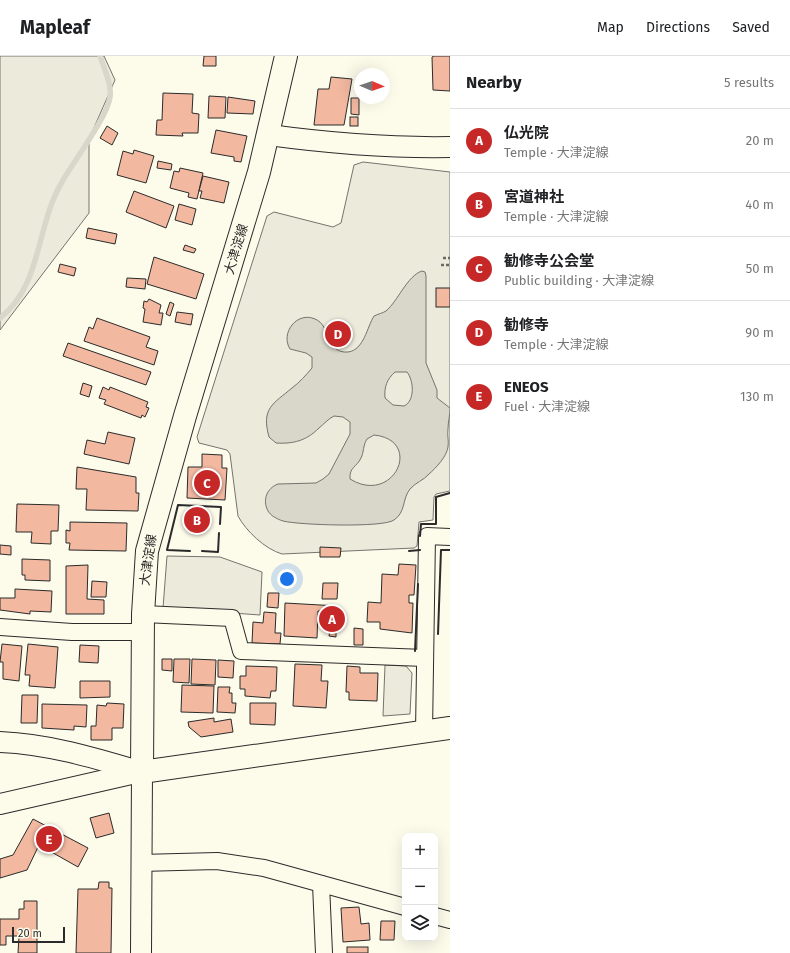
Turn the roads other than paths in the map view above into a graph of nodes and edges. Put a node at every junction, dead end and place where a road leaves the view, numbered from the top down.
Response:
1 (286, 56) edge
2 (269, 135) junction
3 (450, 147) edge
4 (450, 537) edge
5 (142, 623) junction
6 (0, 627) edge
7 (425, 658) junction
8 (450, 728) edge
9 (424, 732) junction
10 (0, 742) edge
11 (142, 772) junction
12 (0, 804) edge
13 (140, 863) junction
14 (321, 884) junction
15 (402, 906) edge
16 (438, 917) edge
17 (450, 920) edge
18 (141, 953) edge
19 (324, 953) edge

1 - 2 main road, 大津淀線
2 - 3 street
2 - 5 main road, 大津淀線
4 - 7 street
5 - 6 street
5 - 7 street
5 - 11 main road, 大津淀線
7 - 9 street
8 - 9 main road
9 - 11 main road
10 - 11 street
11 - 12 street
11 - 13 street
13 - 14 street
13 - 18 street
14 - 15 street
14 - 19 street
16 - 17 street

